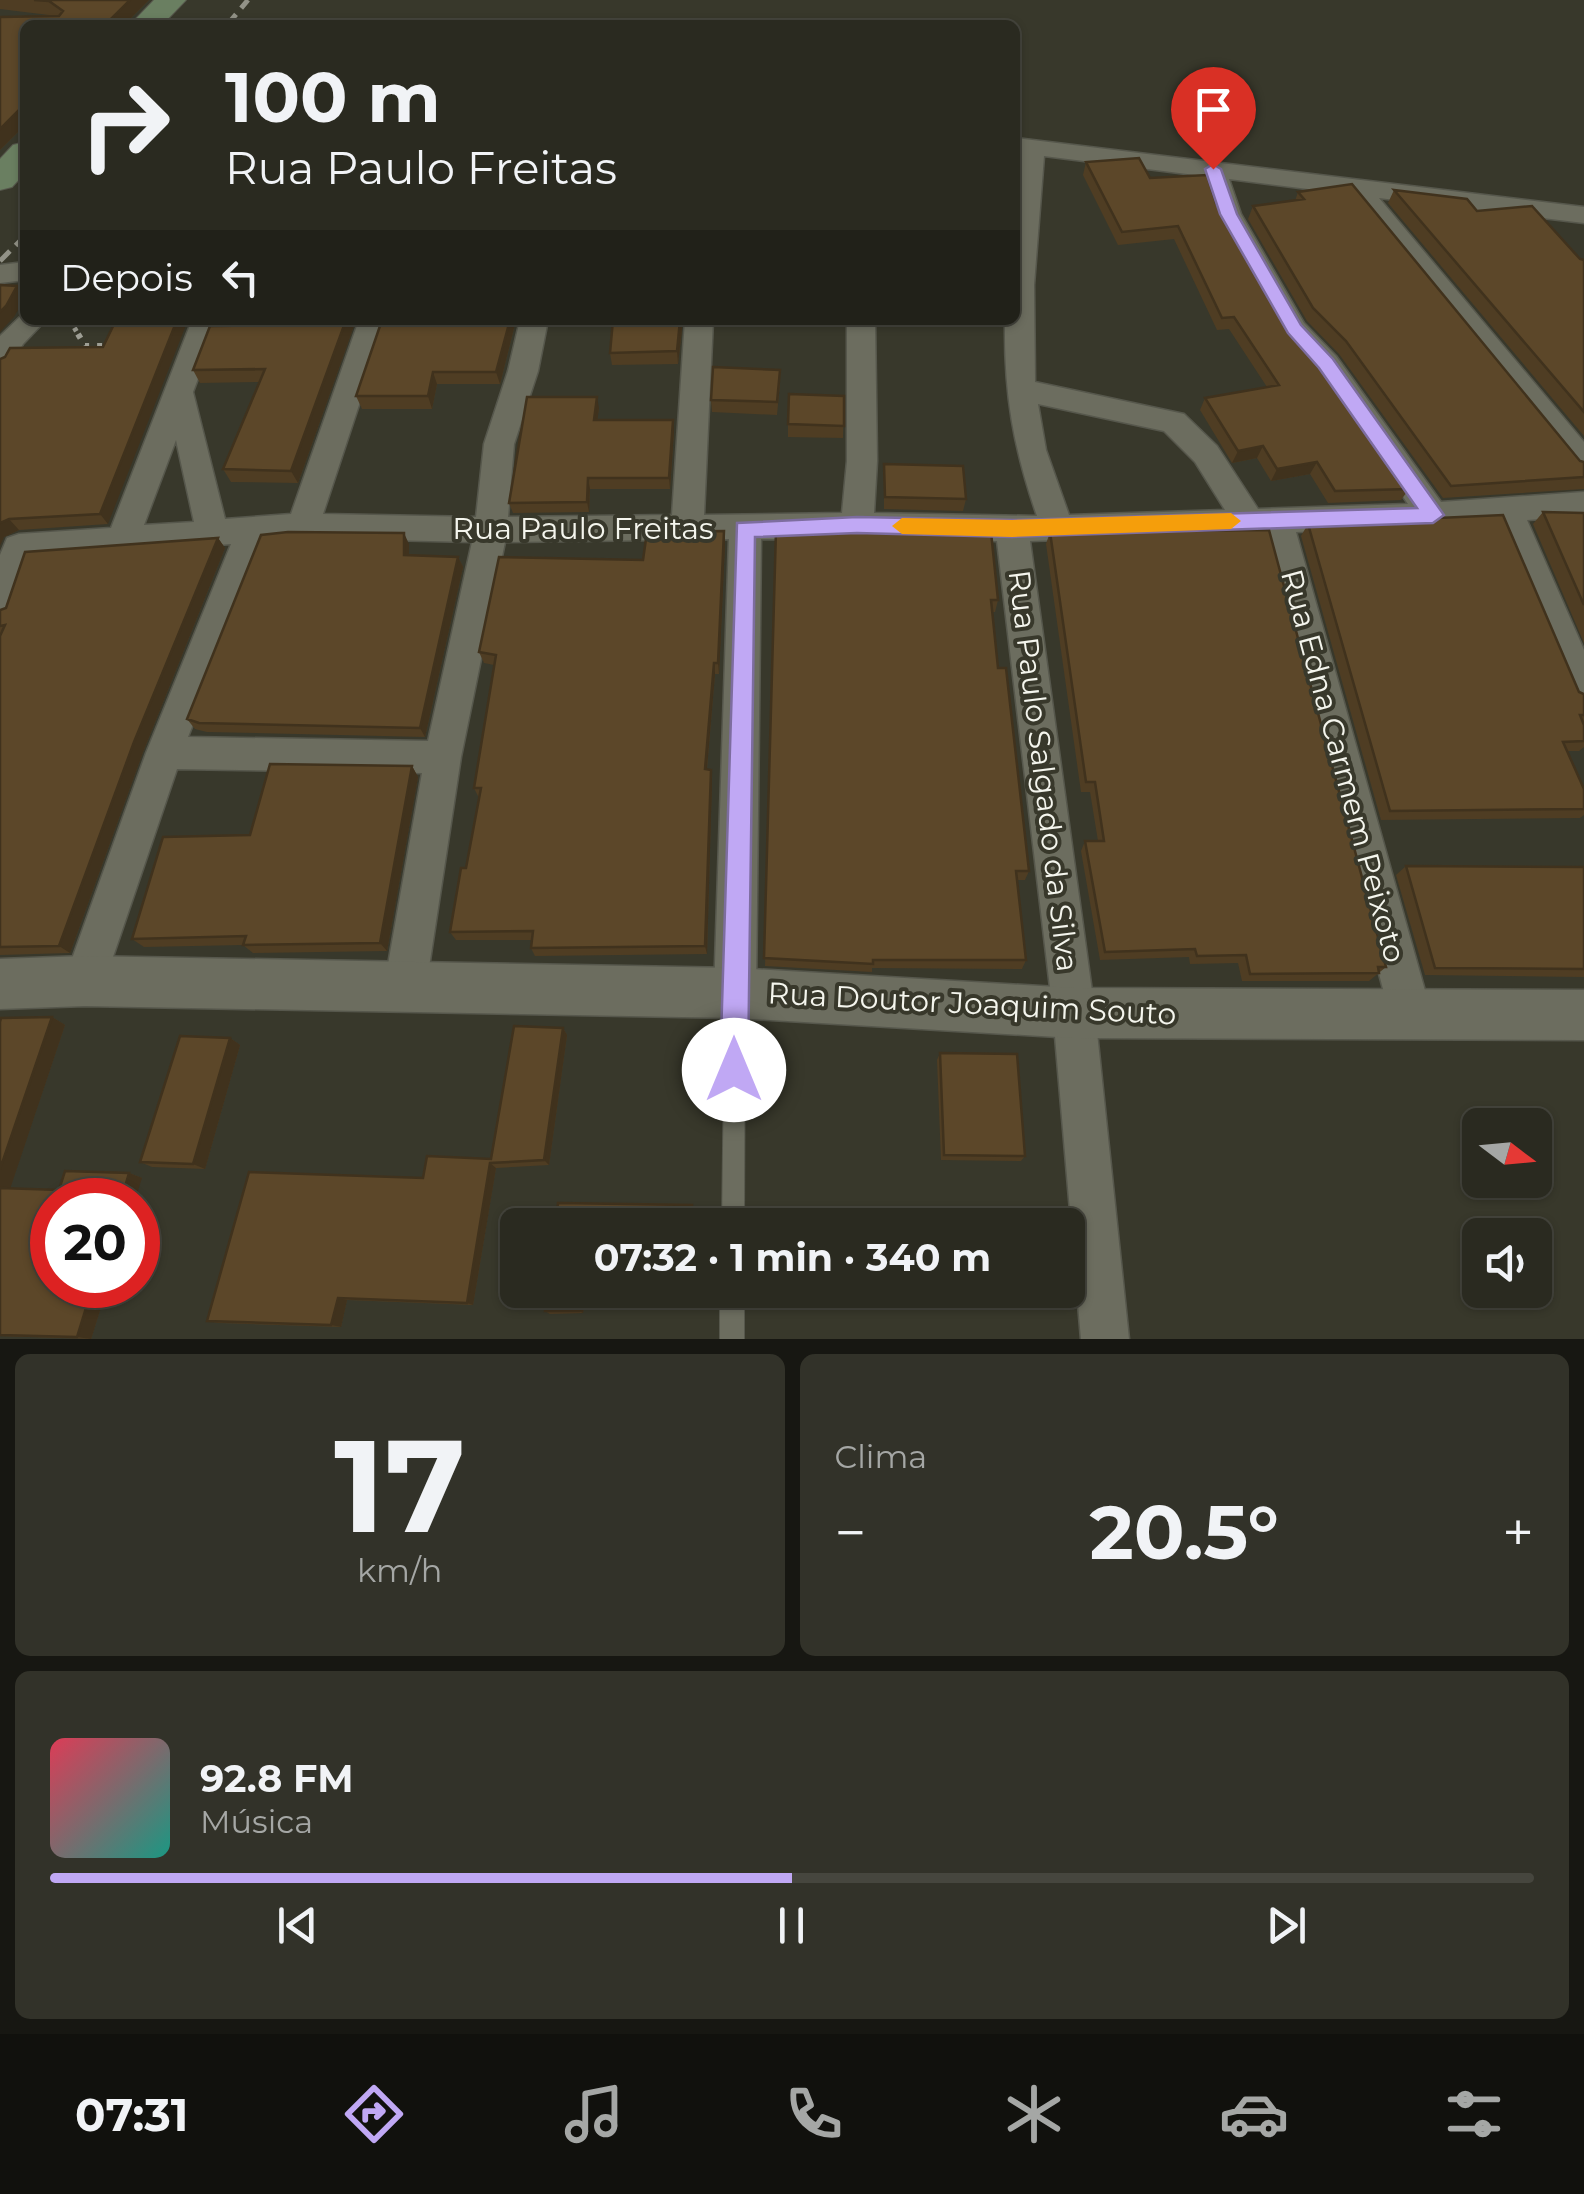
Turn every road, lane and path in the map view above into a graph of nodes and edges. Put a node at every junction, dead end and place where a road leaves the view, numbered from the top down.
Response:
1 (171, 0) edge
2 (150, 20) edge
3 (1024, 146) edge
4 (1213, 169) junction
5 (1356, 187) junction
6 (1533, 208) junction
7 (1584, 215) edge
8 (1558, 236) edge
9 (27, 325) edge
10 (73, 325) edge
11 (204, 325) edge
12 (371, 325) edge
13 (533, 325) edge
14 (698, 325) edge
15 (861, 325) edge
16 (120, 346) edge
17 (0, 360) edge
18 (1022, 390) junction
19 (180, 394) junction
20 (1584, 463) edge
21 (1584, 504) edge
22 (1507, 511) junction
23 (1433, 515) junction
24 (1262, 520) junction
25 (857, 525) junction
26 (303, 526) junction
27 (1057, 527) junction
28 (254, 528) junction
29 (1012, 528) junction
30 (686, 529) junction
31 (745, 529) junction
32 (491, 530) junction
33 (212, 531) junction
34 (122, 538) junction
35 (9, 541) edge
36 (0, 607) edge
37 (1584, 690) edge
38 (164, 752) junction
39 (443, 757) junction
40 (85, 981) junction
41 (0, 984) edge
42 (405, 987) junction
43 (735, 993) junction
44 (1410, 1012) junction
45 (1074, 1013) junction
46 (1584, 1015) edge
47 (733, 1208) edge
48 (732, 1308) edge
49 (732, 1339) edge
50 (1105, 1339) edge

1 - 2 main road
3 - 4 street
3 - 18 street
4 - 5 street
4 - 23 street
5 - 6 street
5 - 20 street
6 - 7 street
6 - 8 street
9 - 17 street
10 - 16 path
11 - 19 street
12 - 26 street
13 - 32 street
14 - 30 street
15 - 25 street
18 - 24 street, Rua Edna Carmem Peixoto
18 - 27 street
19 - 33 street
19 - 34 street
21 - 22 street, Rua Paulo Freitas
22 - 23 street, Rua Paulo Freitas
22 - 37 street
23 - 24 street, Rua Paulo Freitas
24 - 27 street, Rua Paulo Freitas
24 - 44 street, Rua Edna Carmem Peixoto
25 - 29 street, Rua Paulo Freitas
25 - 31 street, Rua Paulo Freitas
26 - 28 street, Rua Paulo Freitas
26 - 32 street, Rua Paulo Freitas
27 - 29 street, Rua Paulo Freitas
28 - 33 street, Rua Paulo Freitas
28 - 38 street
29 - 45 street, Rua Paulo Salgado da Silva
30 - 31 street, Rua Paulo Freitas
30 - 32 street, Rua Paulo Freitas
31 - 43 street
32 - 39 street
33 - 34 street, Rua Paulo Freitas
34 - 35 street, Rua Paulo Freitas
35 - 36 street
38 - 39 street
38 - 40 street
39 - 42 street
40 - 41 street, Rua Doutor Joaquim Souto
40 - 42 street, Rua Doutor Joaquim Souto
42 - 43 street, Rua Doutor Joaquim Souto
43 - 45 street, Rua Doutor Joaquim Souto
43 - 47 lane
44 - 45 street, Rua Doutor Joaquim Souto
44 - 46 street, Rua Doutor Joaquim Souto
45 - 50 street, Rua Paulo Salgado da Silva
48 - 49 lane

